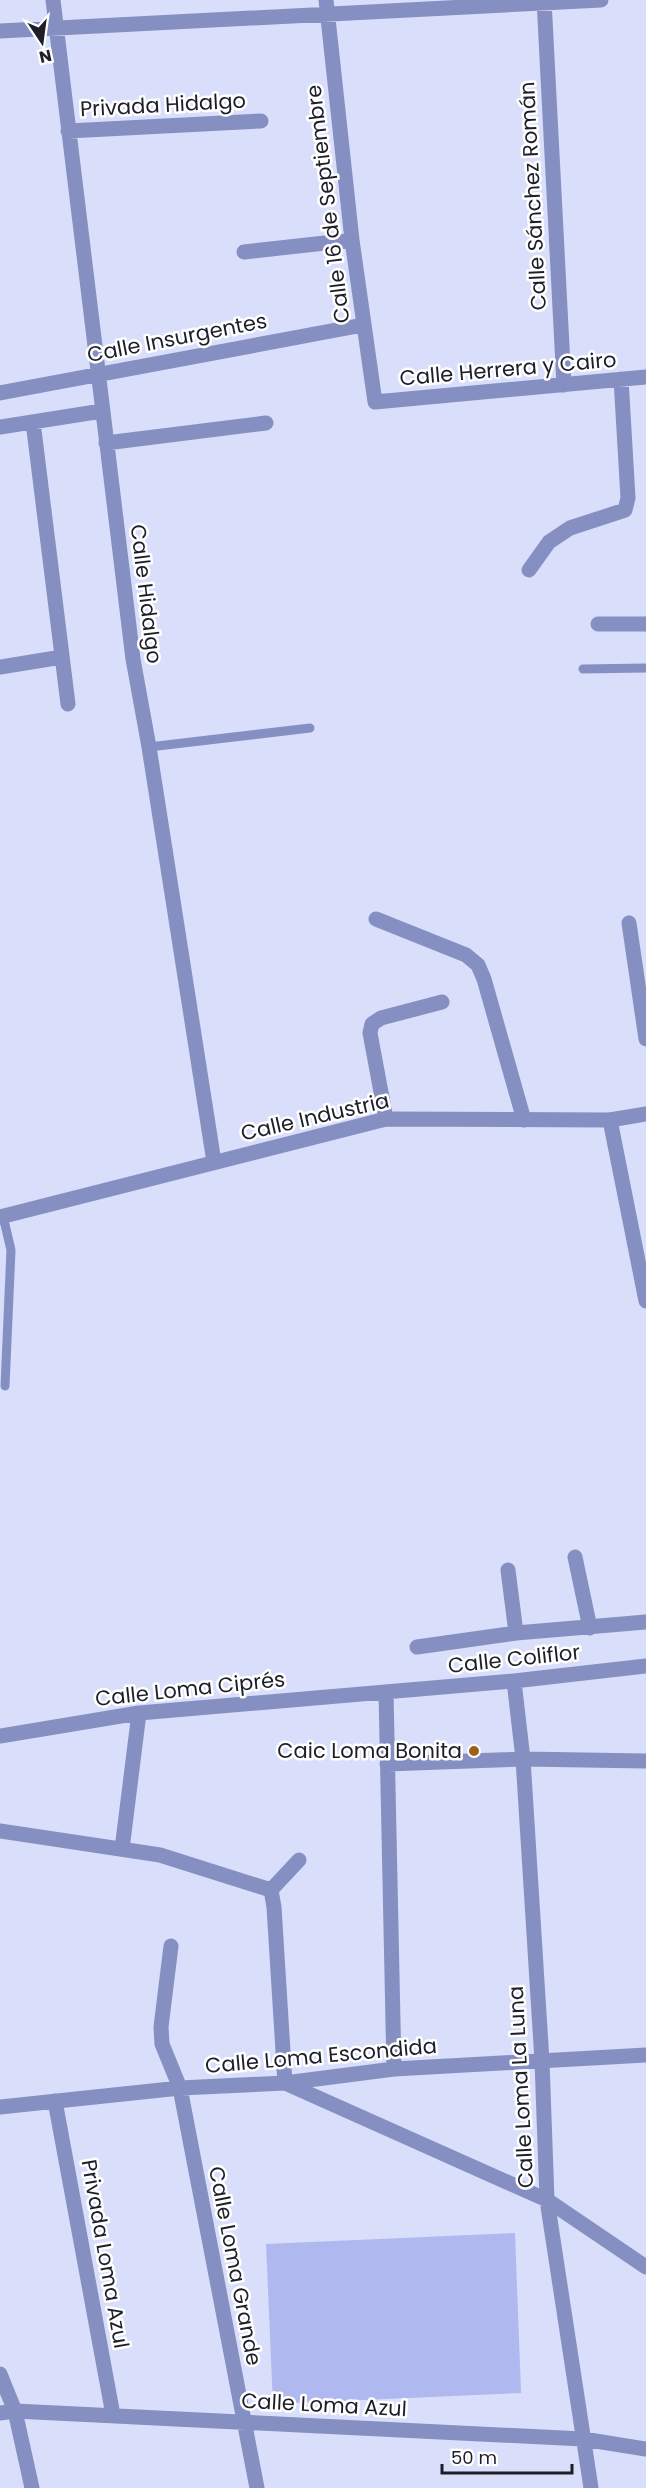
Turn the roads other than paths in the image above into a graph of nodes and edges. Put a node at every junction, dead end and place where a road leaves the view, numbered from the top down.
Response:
1 (53, 0) edge
2 (601, 0) edge
3 (544, 2) edge
4 (326, 6) edge
5 (56, 29) junction
6 (0, 31) edge
7 (261, 121) dead end
8 (68, 131) junction
9 (352, 240) junction
10 (244, 252) dead end
11 (363, 325) junction
12 (98, 374) junction
13 (646, 377) edge
14 (621, 379) junction
15 (564, 385) junction
16 (0, 393) edge
17 (375, 402) joint
18 (102, 411) junction
19 (33, 422) junction
20 (266, 423) dead end
21 (0, 427) edge
22 (106, 443) junction
23 (529, 570) dead end
24 (598, 624) dead end
25 (646, 624) edge
26 (62, 657) junction
27 (0, 667) edge
28 (646, 668) edge
29 (583, 669) dead end
30 (68, 704) dead end
31 (310, 728) dead end
32 (149, 747) junction
33 (376, 919) dead end
34 (629, 923) dead end
35 (442, 1002) dead end
36 (646, 1039) edge
37 (646, 1114) edge
38 (386, 1119) junction
39 (524, 1120) junction
40 (610, 1120) junction
41 (214, 1162) junction
42 (2, 1217) edge
43 (646, 1301) edge
44 (5, 1386) dead end
45 (575, 1557) dead end
46 (508, 1570) dead end
47 (646, 1622) edge
48 (590, 1628) junction
49 (516, 1634) junction
50 (417, 1647) dead end
51 (646, 1666) edge
52 (514, 1681) junction
53 (386, 1692) junction
54 (139, 1713) junction
55 (0, 1736) edge
56 (523, 1759) junction
57 (646, 1761) edge
58 (387, 1764) junction
59 (0, 1831) edge
60 (122, 1850) junction
61 (299, 1860) dead end
62 (271, 1890) junction
63 (171, 1946) dead end
64 (646, 2055) edge
65 (542, 2061) junction
66 (394, 2069) junction
67 (285, 2083) junction
68 (180, 2088) junction
69 (55, 2101) junction
70 (0, 2107) edge
71 (547, 2200) junction
72 (646, 2266) edge
73 (0, 2374) edge
74 (8, 2412) edge
75 (112, 2415) junction
76 (243, 2422) junction
77 (583, 2439) junction
78 (646, 2449) edge
79 (32, 2488) edge
80 (257, 2488) edge
81 (591, 2488) edge

1 - 5 street, Calle Hidalgo
2 - 3 street
3 - 4 street
3 - 15 street, Calle Sánchez Román
4 - 5 street
4 - 9 street, Calle 16 de Septiembre
5 - 6 street
5 - 8 street, Calle Hidalgo
7 - 8 street, Privada Hidalgo
8 - 12 street, Calle Hidalgo
9 - 10 street
9 - 11 street, Calle 16 de Septiembre
11 - 12 street, Calle Insurgentes
11 - 17 street, Calle 16 de Septiembre
12 - 16 street, Calle Insurgentes
12 - 18 street, Calle Hidalgo
13 - 14 street, Calle Herrera y Cairo
14 - 15 street, Calle Herrera y Cairo
14 - 23 street
15 - 17 street, Calle Herrera y Cairo
18 - 19 street
18 - 22 street, Calle Hidalgo
19 - 21 street
19 - 26 street
20 - 22 street
22 - 32 street, Calle Hidalgo
24 - 25 street
26 - 27 street
26 - 30 street
28 - 29 lane
31 - 32 lane
32 - 41 street, Calle Hidalgo
33 - 39 street
34 - 36 street
35 - 38 street
37 - 40 street, Calle Industria
38 - 39 street, Calle Industria
38 - 41 street, Calle Industria
39 - 40 street, Calle Industria
40 - 43 street
41 - 42 street, Calle Industria
42 - 44 lane
45 - 48 street
46 - 49 street
47 - 48 street
48 - 49 street
49 - 50 street
51 - 52 street, Calle Coliflor
52 - 53 street, Calle Coliflor
52 - 56 street, Calle Loma La Luna
53 - 54 street, Calle Loma Ciprés
53 - 58 street
54 - 55 street, Calle Loma Ciprés
54 - 60 street
56 - 57 street
56 - 58 street
56 - 65 street, Calle Loma La Luna
58 - 66 street
59 - 60 street
60 - 62 street
61 - 62 street
62 - 67 street
63 - 68 street, Calle Loma Grande
64 - 65 street, Calle Loma Escondida
65 - 66 street, Calle Loma Escondida
65 - 71 street, Calle Loma La Luna
66 - 67 street, Calle Loma Escondida
67 - 68 street, Calle Loma Escondida
67 - 71 street
68 - 69 street, Calle Loma Escondida
68 - 76 street, Calle Loma Grande
69 - 70 street, Calle Loma Escondida
69 - 75 street, Privada Loma Azul
71 - 72 street
71 - 77 street, Calle Loma La Luna
73 - 74 street
74 - 75 street, Calle Loma Azul
74 - 79 street
75 - 76 street, Calle Loma Azul
76 - 77 street, Calle Loma Azul
76 - 80 street, Calle Loma Grande
77 - 78 street, Calle Loma Azul
77 - 81 street, Calle Loma La Luna

